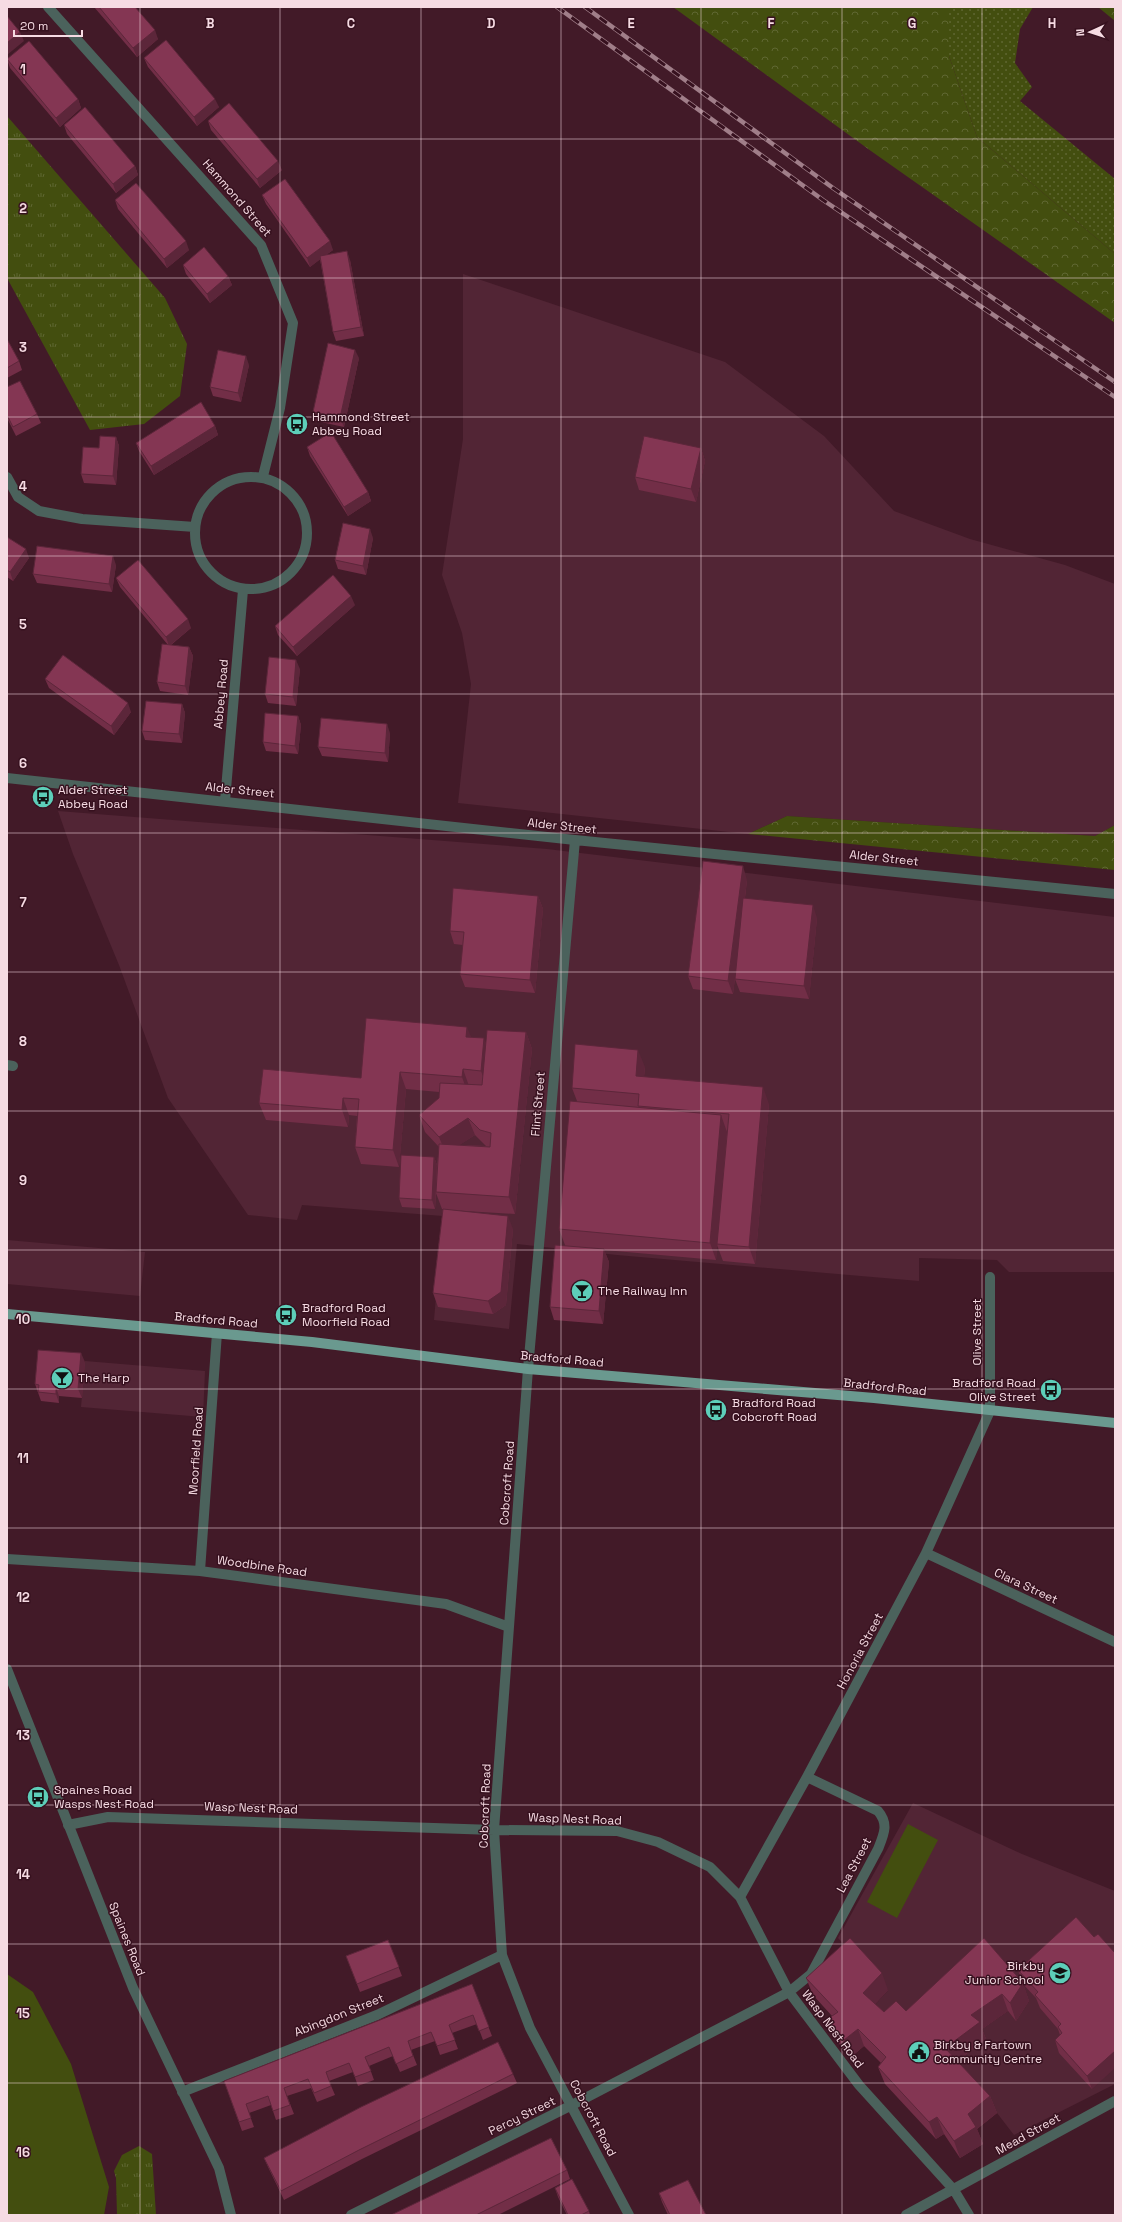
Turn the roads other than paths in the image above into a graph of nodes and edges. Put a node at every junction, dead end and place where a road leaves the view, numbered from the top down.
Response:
1 (48, 7) edge
2 (263, 476) junction
3 (7, 477) edge
4 (195, 527) junction
5 (243, 590) junction
6 (7, 778) edge
7 (225, 801) junction
8 (575, 840) junction
9 (1115, 894) edge
10 (990, 1277) dead end
11 (7, 1314) edge
12 (217, 1333) junction
13 (528, 1369) junction
14 (990, 1411) junction
15 (1115, 1423) edge
16 (926, 1553) junction
17 (7, 1559) edge
18 (200, 1571) junction
19 (510, 1627) junction
20 (1115, 1642) edge
21 (7, 1669) edge
22 (807, 1777) junction
23 (68, 1826) junction
24 (494, 1830) junction
25 (740, 1897) junction
26 (502, 1955) junction
27 (789, 1992) junction
28 (182, 2092) junction
29 (1115, 2101) edge
30 (572, 2105) junction
31 (954, 2190) junction
32 (231, 2215) edge
33 (351, 2215) edge
34 (629, 2215) edge
35 (906, 2215) edge
36 (969, 2215) edge

1 - 2 street, Hammond Street
2 - 4 street
2 - 5 street
3 - 4 street
4 - 5 street
5 - 7 street, Abbey Road
6 - 7 street, Alder Street
7 - 8 street, Alder Street
8 - 9 street, Alder Street
8 - 13 street, Flint Street
10 - 14 street, Olive Street
11 - 12 main road, Bradford Road
12 - 13 main road, Bradford Road
12 - 18 street, Moorfield Road
13 - 14 main road, Bradford Road
13 - 19 street, Cobcroft Road
14 - 15 main road, Bradford Road
14 - 16 street, Honoria Street
16 - 20 street, Clara Street
16 - 22 street, Honoria Street
17 - 18 street, Woodbine Road
18 - 19 street, Woodbine Road
19 - 24 street, Cobcroft Road
21 - 23 street, Spaines Road
22 - 25 street, Honoria Street
22 - 27 street, Lea Street
23 - 24 street, Wasp Nest Road
23 - 28 street, Spaines Road
24 - 25 street, Wasp Nest Road
24 - 26 street, Cobcroft Road
25 - 27 street, Wasp Nest Road
26 - 28 street, Abingdon Street
26 - 30 street, Cobcroft Road
27 - 30 street, Percy Street
27 - 31 street, Wasp Nest Road
28 - 32 street, Spaines Road
29 - 31 street, Mead Street
30 - 33 street, Percy Street
30 - 34 street, Cobcroft Road
31 - 35 street, Mead Street
31 - 36 street, Wasp Nest Road

